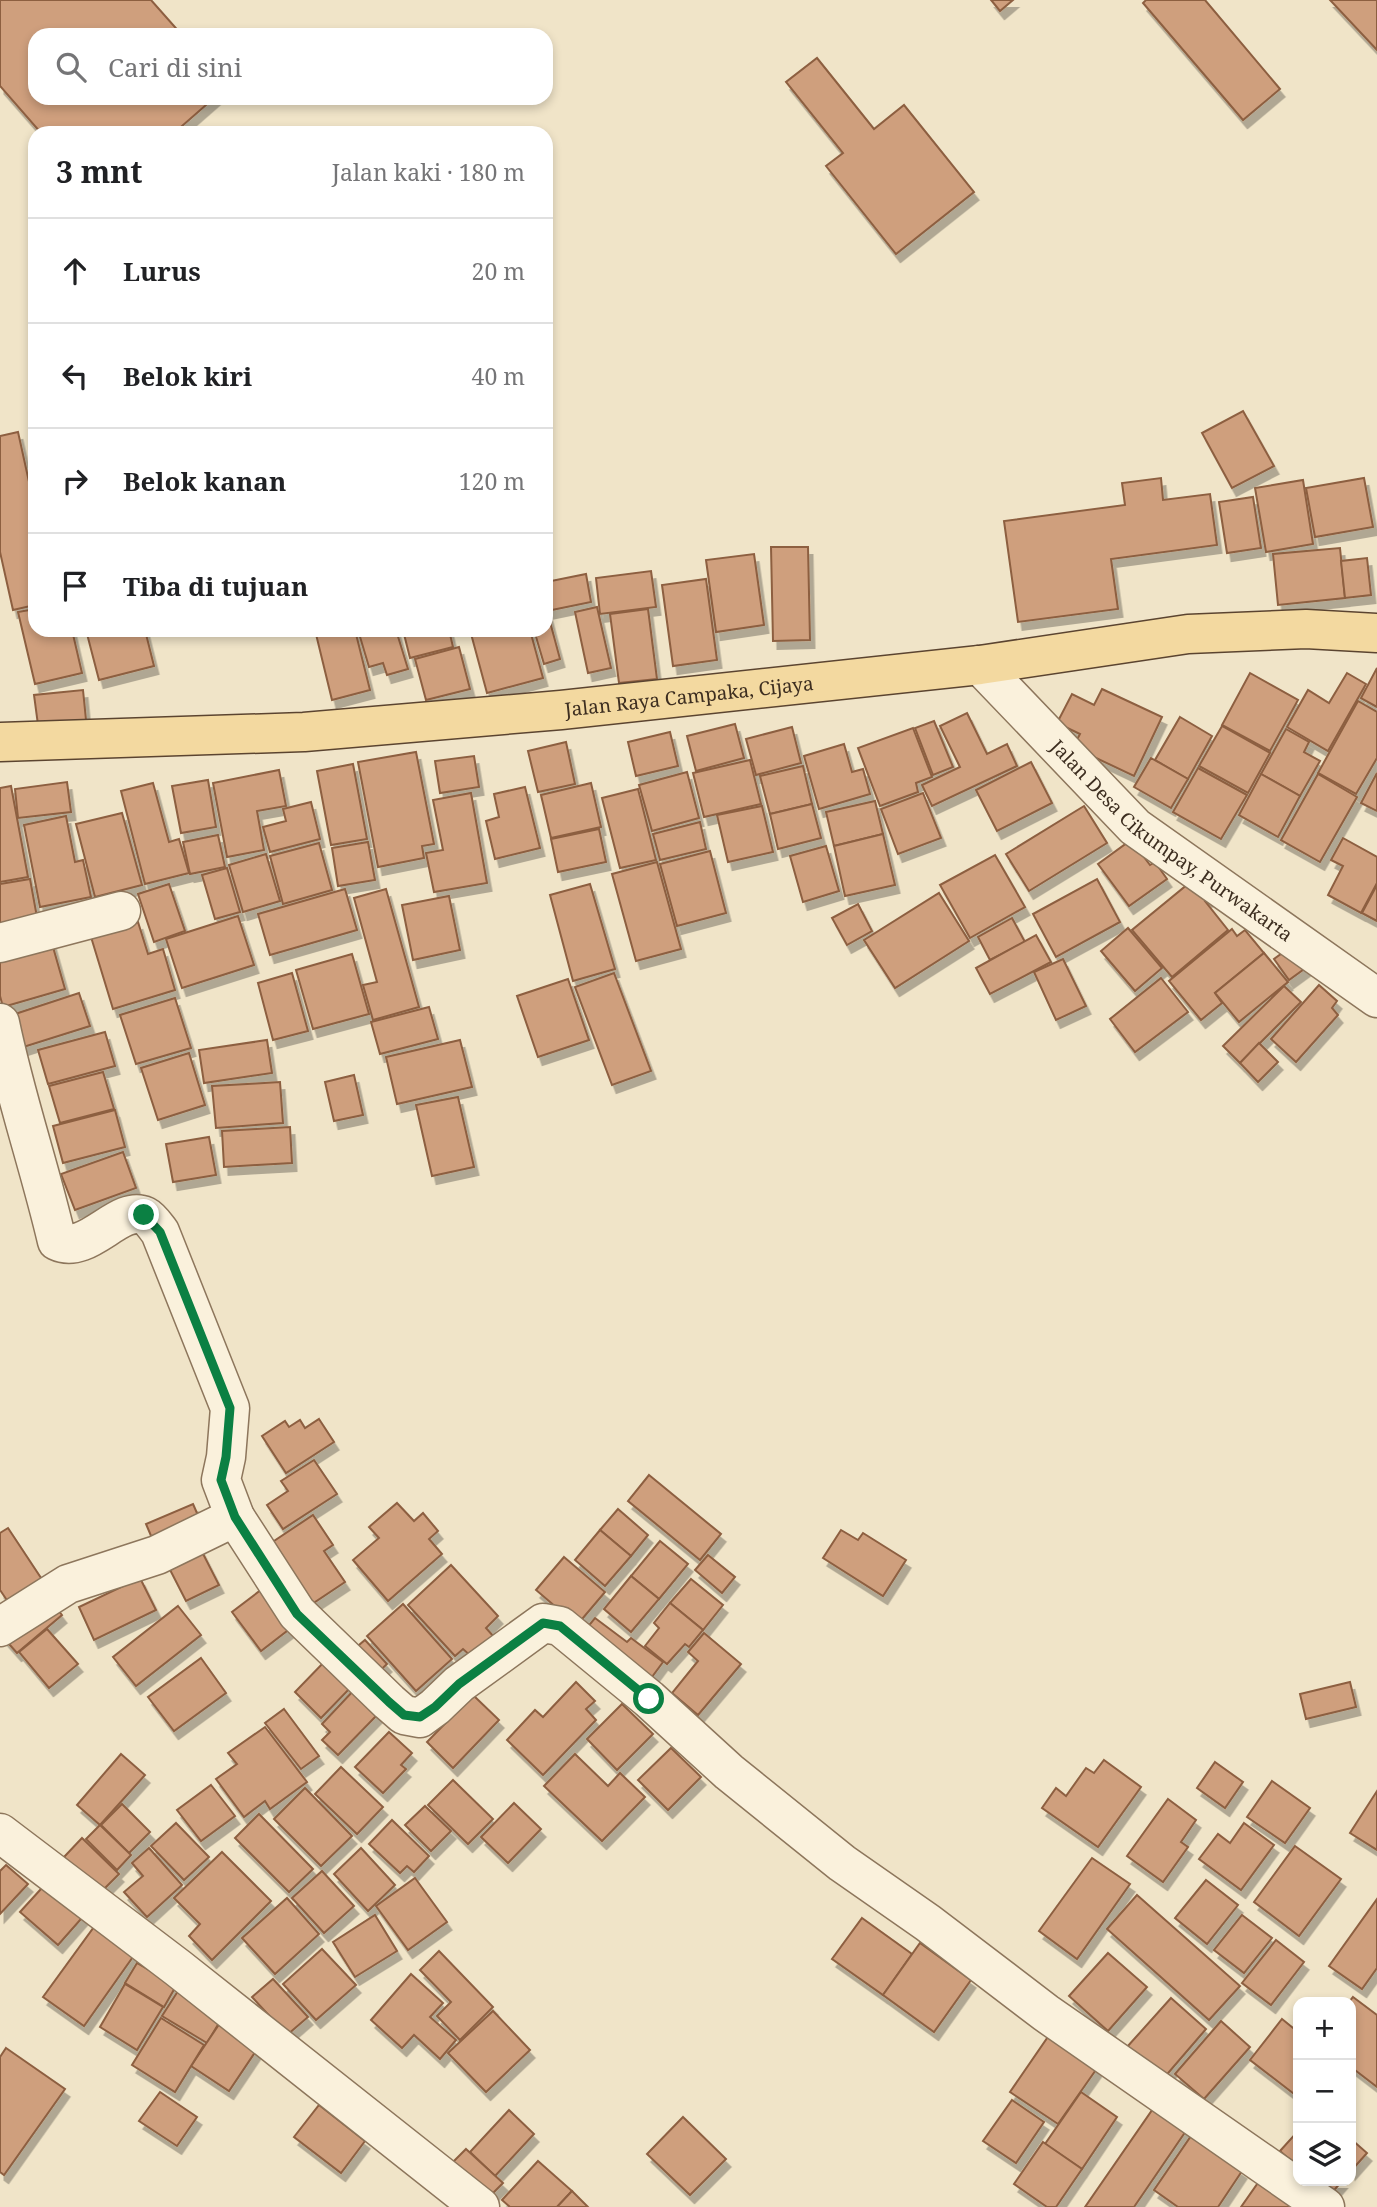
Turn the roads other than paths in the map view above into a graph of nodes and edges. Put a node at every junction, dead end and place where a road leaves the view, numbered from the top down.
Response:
1 (1377, 633) edge
2 (980, 665) junction
3 (0, 742) edge
4 (121, 911) dead end
5 (0, 943) edge
6 (1377, 998) edge
7 (0, 1023) edge
8 (235, 1517) junction
9 (0, 1627) edge
10 (0, 1833) edge
11 (480, 2207) edge
12 (1325, 2207) edge

1 - 2 main road, Jalan Raya Campaka, Cijaya
2 - 3 main road, Jalan Raya Campaka, Cijaya
2 - 6 street, Jalan Desa Cikumpay, Purwakarta
4 - 5 street
7 - 8 street
8 - 9 street
8 - 12 street
10 - 11 street

